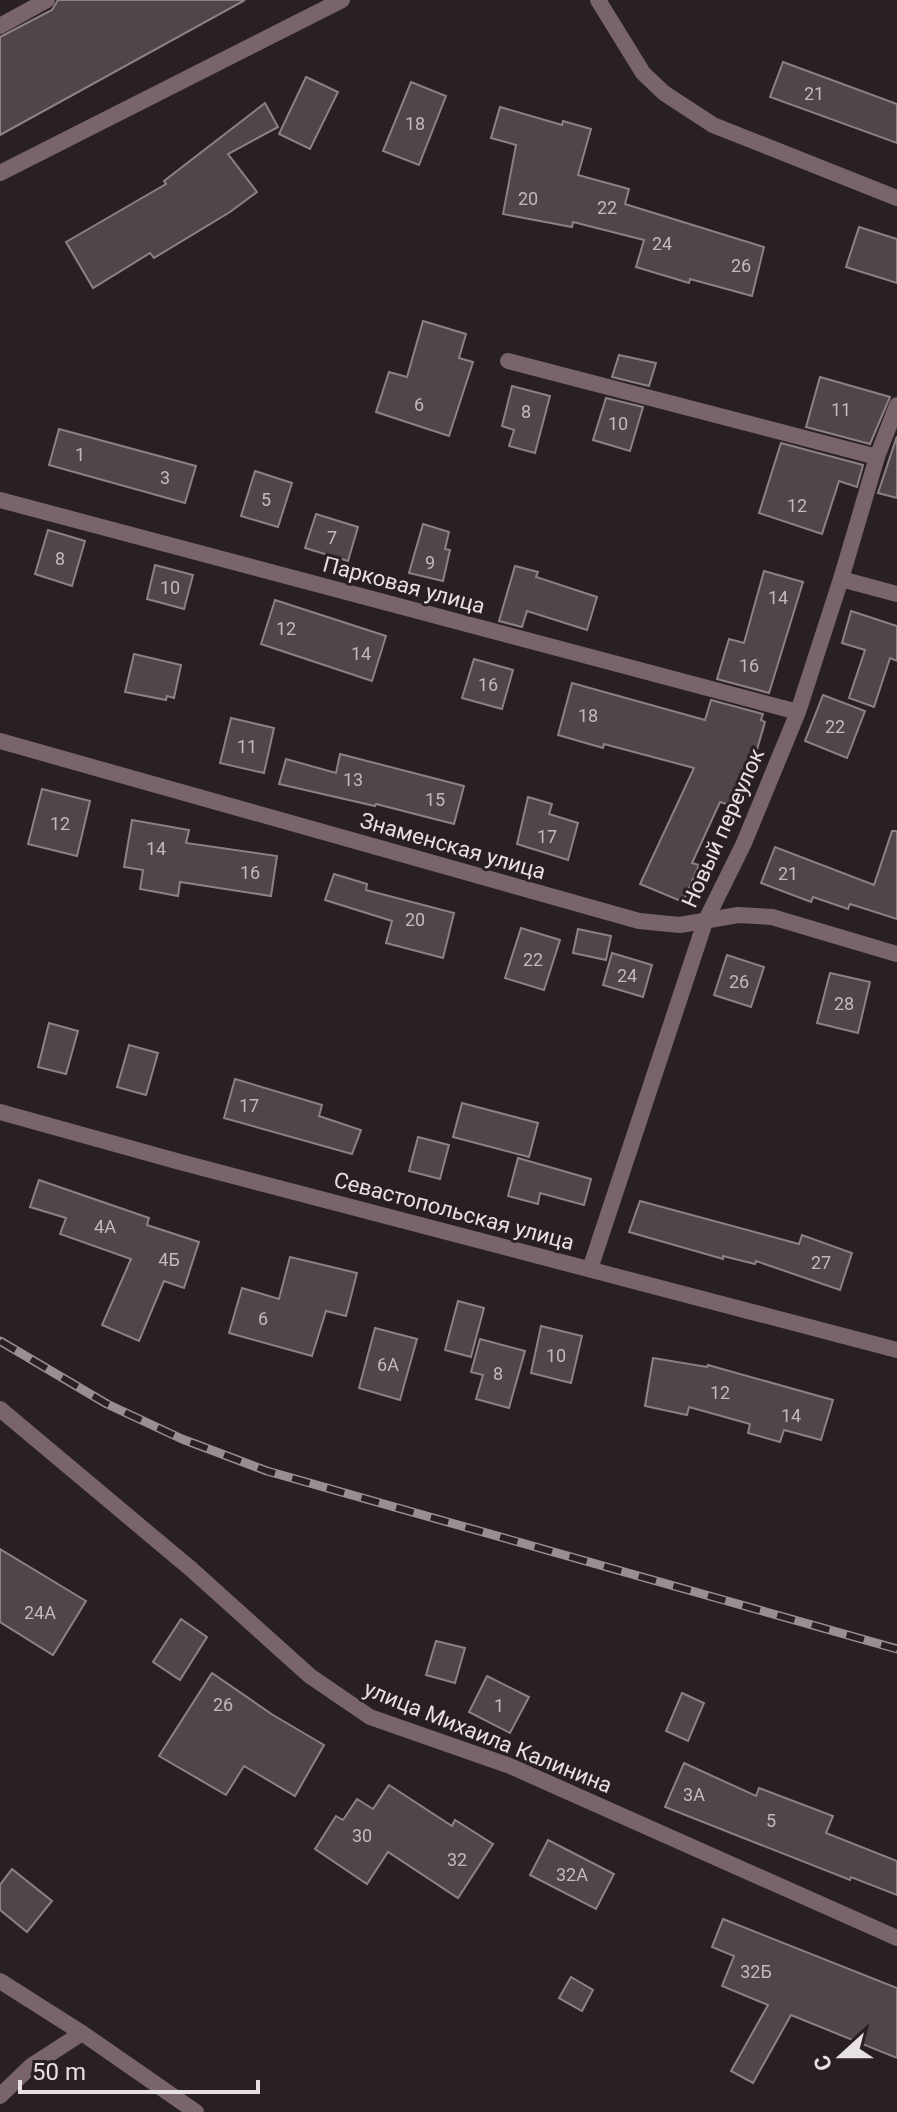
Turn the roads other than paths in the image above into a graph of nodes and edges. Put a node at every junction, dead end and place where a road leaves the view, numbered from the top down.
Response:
1 (47, 0) edge
2 (342, 0) edge
3 (598, 0) edge
4 (0, 26) edge
5 (0, 173) edge
6 (897, 198) edge
7 (508, 361) dead end
8 (897, 405) edge
9 (877, 457) junction
10 (0, 500) edge
11 (841, 579) junction
12 (897, 594) edge
13 (798, 712) junction
14 (0, 741) edge
15 (705, 922) junction
16 (897, 954) edge
17 (0, 1112) edge
18 (590, 1269) junction
19 (897, 1350) edge
20 (0, 1409) edge
21 (897, 1938) edge
22 (0, 1981) edge
23 (82, 2033) junction
24 (0, 2096) edge
25 (196, 2112) edge

1 - 4 street
2 - 5 street
3 - 6 street
7 - 9 street
8 - 9 street, Новый переулок
9 - 11 street, Новый переулок
10 - 13 street, Парковая улица
11 - 12 street
11 - 13 street, Новый переулок
13 - 15 street, Новый переулок
14 - 15 street, Знаменская улица
15 - 16 street, Знаменская улица
15 - 18 street, Новый переулок
17 - 18 street, Севастопольская улица
18 - 19 street, Севастопольская улица
20 - 21 street, улица Михаила Калинина
22 - 23 street
23 - 24 street
23 - 25 street

